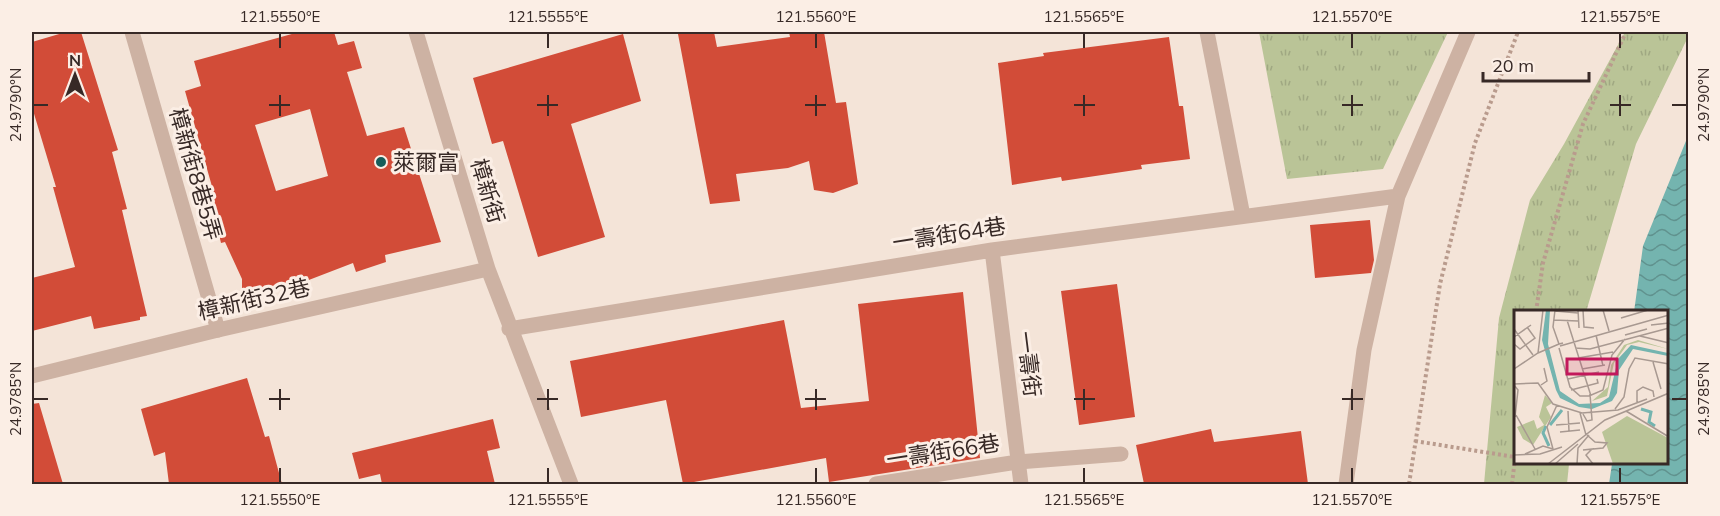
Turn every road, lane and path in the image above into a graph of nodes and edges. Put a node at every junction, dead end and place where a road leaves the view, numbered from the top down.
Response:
1 (132, 32) edge
2 (416, 32) edge
3 (1207, 32) edge
4 (1468, 32) edge
5 (1518, 32) edge
6 (1626, 32) edge
7 (1398, 196) junction
8 (1243, 216) junction
9 (992, 250) junction
10 (488, 269) junction
11 (1536, 310) edge
12 (509, 329) junction
13 (218, 330) junction
14 (32, 376) edge
15 (1415, 441) junction
16 (1121, 454) dead end
17 (1514, 457) edge
18 (1018, 462) junction
19 (1514, 465) edge
20 (571, 484) edge
21 (876, 484) edge
22 (1021, 484) edge
23 (1346, 484) edge
24 (1409, 484) edge
25 (1512, 484) edge

1 - 13 street, 樟新街8巷5弄
2 - 10 street, 樟新街
3 - 8 street
4 - 7 street
5 - 15 path
6 - 11 path
7 - 8 street, 一壽街64巷
7 - 23 street
8 - 9 street, 一壽街64巷
9 - 12 street, 一壽街64巷
9 - 18 street, 一壽街
10 - 12 street, 樟新街
10 - 13 street, 樟新街32巷
12 - 20 street, 樟新街
13 - 14 street, 樟新街32巷
15 - 17 path
15 - 24 path
16 - 18 street, 一壽街66巷
18 - 21 street, 一壽街66巷
18 - 22 street, 一壽街
19 - 25 path

